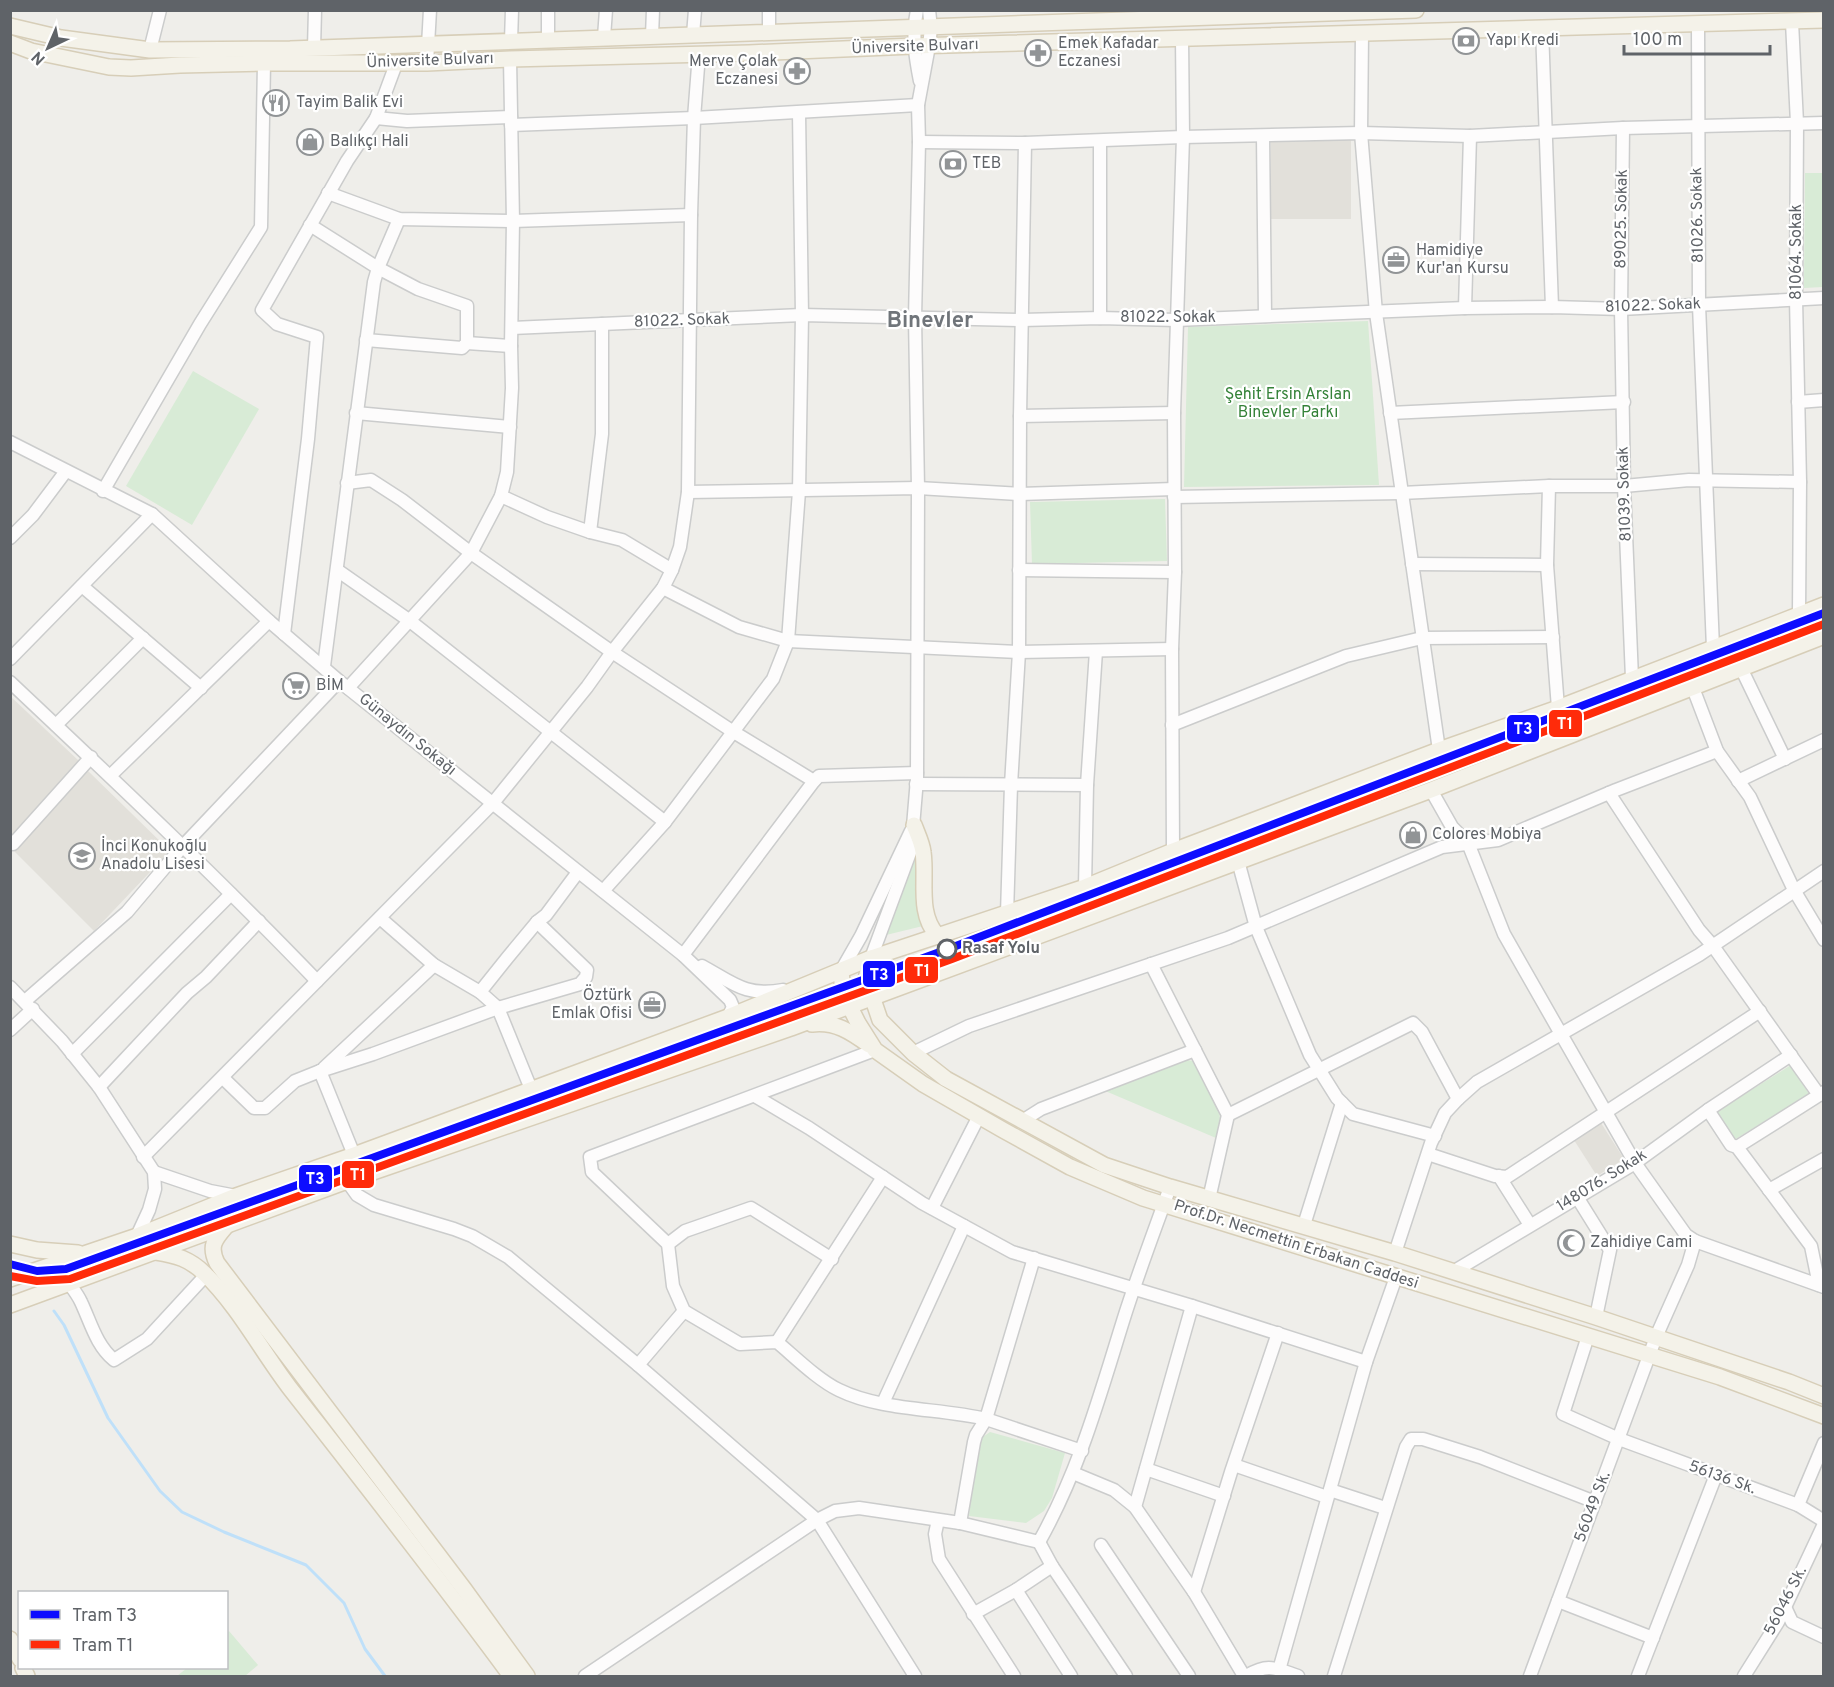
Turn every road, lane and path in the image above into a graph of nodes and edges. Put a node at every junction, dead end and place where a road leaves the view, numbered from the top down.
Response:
1 (160, 10) edge
2 (315, 10) edge
3 (430, 10) edge
4 (512, 10) edge
5 (548, 10) edge
6 (606, 10) edge
7 (653, 10) edge
8 (695, 10) edge
9 (769, 10) edge
10 (917, 10) edge
11 (929, 10) edge
12 (1416, 10) edge
13 (1363, 11) edge
14 (1179, 15) edge
15 (1114, 16) edge
16 (1824, 20) edge
17 (1792, 22) junction
18 (1698, 24) junction
19 (10, 26) edge
20 (914, 28) junction
21 (931, 28) junction
22 (1542, 29) junction
23 (769, 32) junction
24 (1362, 33) junction
25 (693, 34) junction
26 (652, 36) junction
27 (604, 37) junction
28 (1182, 38) junction
29 (548, 39) junction
30 (511, 41) junction
31 (10, 44) edge
32 (428, 44) junction
33 (913, 46) junction
34 (929, 46) junction
35 (314, 48) junction
36 (150, 50) junction
37 (699, 54) junction
38 (510, 59) junction
39 (264, 63) junction
40 (428, 63) junction
41 (396, 64) junction
42 (921, 88) junction
43 (918, 105) junction
44 (798, 113) junction
45 (376, 118) junction
46 (694, 118) junction
47 (511, 121) junction
48 (1797, 123) junction
49 (1824, 123) edge
50 (1697, 125) junction
51 (1623, 128) junction
52 (1544, 132) junction
53 (1361, 133) junction
54 (1470, 135) junction
55 (1263, 136) junction
56 (1184, 137) junction
57 (1100, 141) junction
58 (919, 142) junction
59 (1025, 143) junction
60 (328, 193) junction
61 (691, 215) junction
62 (399, 219) junction
63 (513, 221) junction
64 (310, 225) junction
65 (378, 268) junction
66 (1824, 298) edge
67 (1796, 299) junction
68 (1699, 305) junction
69 (1552, 307) junction
70 (1465, 308) junction
71 (1621, 309) junction
72 (1376, 313) junction
73 (802, 315) junction
74 (1265, 316) junction
75 (915, 318) junction
76 (1100, 318) junction
77 (691, 320) junction
78 (1022, 320) junction
79 (1176, 320) junction
80 (602, 324) junction
81 (512, 328) junction
82 (366, 340) junction
83 (467, 343) junction
84 (511, 346) junction
85 (1824, 400) edge
86 (1623, 402) junction
87 (1798, 402) junction
88 (356, 413) junction
89 (1174, 413) junction
90 (1390, 413) junction
91 (1020, 416) junction
92 (510, 427) junction
93 (13, 447) edge
94 (66, 471) junction
95 (1707, 482) junction
96 (1800, 482) junction
97 (347, 483) junction
98 (1549, 486) junction
99 (1624, 486) junction
100 (918, 488) junction
101 (103, 491) junction
102 (799, 491) junction
103 (688, 492) junction
104 (1174, 493) junction
105 (1401, 493) junction
106 (1020, 495) junction
107 (501, 496) junction
108 (152, 514) junction
109 (590, 532) junction
110 (10, 538) edge
111 (471, 553) junction
112 (1412, 564) junction
113 (1547, 565) junction
114 (337, 570) junction
115 (672, 570) junction
116 (1019, 570) junction
117 (1175, 572) junction
118 (82, 586) junction
119 (663, 588) junction
120 (1824, 605) edge
121 (1800, 614) junction
122 (269, 621) junction
123 (410, 621) junction
124 (284, 634) junction
125 (1824, 636) edge
126 (1553, 637) junction
127 (143, 638) junction
128 (1422, 638) junction
129 (788, 641) junction
130 (918, 647) junction
131 (1713, 648) junction
132 (1172, 649) junction
133 (1096, 651) junction
134 (612, 652) junction
135 (1018, 652) junction
136 (10, 659) edge
137 (324, 666) junction
138 (1741, 668) junction
139 (1632, 678) junction
140 (10, 682) edge
141 (344, 684) junction
142 (201, 688) junction
143 (1693, 688) junction
144 (1558, 708) junction
145 (56, 725) junction
146 (1172, 725) junction
147 (552, 731) junction
148 (732, 731) junction
149 (1824, 741) edge
150 (1439, 750) junction
151 (1717, 751) junction
152 (91, 757) junction
153 (1785, 759) junction
154 (111, 775) junction
155 (917, 778) junction
156 (814, 781) junction
157 (1738, 781) junction
158 (1011, 784) junction
159 (1087, 785) junction
160 (1431, 790) junction
161 (1609, 793) junction
162 (493, 803) junction
163 (664, 822) junction
164 (914, 825) junction
165 (10, 841) edge
166 (1468, 843) junction
167 (182, 848) junction
168 (1173, 851) junction
169 (1238, 861) junction
170 (1824, 871) edge
171 (578, 872) junction
172 (1085, 887) junction
173 (1794, 890) junction
174 (603, 891) junction
175 (231, 894) junction
176 (1007, 914) junction
177 (380, 918) junction
178 (259, 921) junction
179 (537, 922) junction
180 (1256, 927) junction
181 (937, 935) junction
182 (1824, 940) edge
183 (1713, 946) junction
184 (683, 955) junction
185 (871, 958) junction
186 (1151, 964) junction
187 (434, 965) junction
188 (841, 971) junction
189 (317, 981) junction
190 (10, 987) edge
191 (801, 987) junction
192 (480, 992) junction
193 (872, 998) junction
194 (29, 1005) junction
195 (849, 1006) junction
196 (498, 1008) junction
197 (1760, 1011) junction
198 (728, 1017) junction
199 (791, 1028) junction
200 (10, 1030) edge
201 (1561, 1034) junction
202 (875, 1050) junction
203 (1196, 1050) junction
204 (913, 1053) junction
205 (72, 1054) junction
206 (1791, 1055) junction
207 (1319, 1070) junction
208 (321, 1071) junction
209 (223, 1078) junction
210 (99, 1087) junction
211 (531, 1089) junction
212 (1821, 1094) edge
213 (755, 1096) junction
214 (1458, 1099) junction
215 (1342, 1103) junction
216 (1708, 1110) junction
217 (1606, 1112) junction
218 (1228, 1115) junction
219 (979, 1116) junction
220 (1022, 1121) junction
221 (1435, 1136) junction
222 (1737, 1147) junction
223 (1428, 1154) junction
224 (354, 1155) junction
225 (143, 1157) junction
226 (1824, 1159) edge
227 (1635, 1162) junction
228 (154, 1172) junction
229 (1499, 1176) junction
230 (883, 1177) junction
231 (347, 1181) junction
232 (1170, 1187) junction
233 (1769, 1190) junction
234 (236, 1196) junction
235 (1577, 1197) junction
236 (1209, 1199) junction
237 (1164, 1203) junction
238 (932, 1208) junction
239 (228, 1224) junction
240 (1304, 1225) junction
241 (964, 1226) junction
242 (1530, 1226) junction
243 (137, 1236) junction
244 (1695, 1241) junction
245 (10, 1244) edge
246 (668, 1244) junction
247 (156, 1252) junction
248 (1395, 1253) junction
249 (84, 1254) junction
250 (213, 1254) junction
251 (1034, 1258) junction
252 (832, 1259) junction
253 (202, 1271) junction
254 (1453, 1272) junction
255 (1396, 1276) junction
256 (10, 1280) edge
257 (68, 1282) junction
258 (1821, 1286) edge
259 (1133, 1289) junction
260 (10, 1305) edge
261 (1192, 1306) junction
262 (684, 1311) junction
263 (1596, 1317) junction
264 (1278, 1333) junction
265 (1588, 1336) junction
266 (1656, 1337) junction
267 (777, 1341) junction
268 (1650, 1355) junction
269 (1366, 1362) junction
270 (638, 1365) junction
271 (1824, 1396) edge
272 (883, 1403) junction
273 (1824, 1416) edge
274 (986, 1419) junction
275 (1619, 1439) junction
276 (1824, 1443) edge
277 (1082, 1451) junction
278 (1234, 1464) junction
279 (1146, 1469) junction
280 (1073, 1473) junction
281 (1716, 1475) junction
282 (1328, 1493) junction
283 (1224, 1496) junction
284 (1595, 1502) junction
285 (1798, 1505) junction
286 (1136, 1507) junction
287 (1386, 1508) junction
288 (817, 1520) junction
289 (938, 1520) junction
290 (960, 1523) junction
291 (1824, 1523) edge
292 (1039, 1542) junction
293 (1101, 1545) dead end
294 (1052, 1566) junction
295 (1016, 1590) junction
296 (1194, 1592) junction
297 (1558, 1601) junction
298 (1785, 1607) junction
299 (973, 1614) junction
300 (1824, 1637) edge
301 (1653, 1638) junction
302 (10, 1639) edge
303 (18, 1655) edge
304 (1279, 1670) junction
305 (911, 1675) edge
306 (511, 1677) edge
307 (527, 1677) edge
308 (585, 1677) edge
309 (1014, 1677) edge
310 (1071, 1677) edge
311 (1126, 1677) edge
312 (1189, 1677) edge
313 (1245, 1677) edge
314 (1299, 1677) edge
315 (1334, 1677) edge
316 (1530, 1677) edge
317 (1638, 1677) edge
318 (1744, 1677) edge

1 - 36 street
2 - 35 street
3 - 32 street
4 - 30 street
5 - 29 street
6 - 27 street
7 - 26 street
8 - 25 street
9 - 23 street
10 - 20 street
11 - 21 street
12 - 13 main road, Üniversite Bulvarı
13 - 14 main road, Üniversite Bulvarı
14 - 15 main road, Üniversite Bulvarı
15 - 21 main road, Üniversite Bulvarı
16 - 17 main road, Üniversite Bulvarı
17 - 18 main road, Üniversite Bulvarı
17 - 48 street, 81064. Sokak
18 - 22 main road, Üniversite Bulvarı
18 - 50 street, 81026. Sokak
19 - 36 main road, Üniversite Bulvarı
20 - 21 main road, Üniversite Bulvarı
20 - 23 main road, Üniversite Bulvarı
20 - 33 street
21 - 34 street
22 - 24 main road, Üniversite Bulvarı
22 - 52 street
23 - 25 main road, Üniversite Bulvarı
24 - 28 main road, Üniversite Bulvarı
24 - 53 street
25 - 26 main road, Üniversite Bulvarı
26 - 27 main road, Üniversite Bulvarı
27 - 29 main road, Üniversite Bulvarı
28 - 34 main road, Üniversite Bulvarı
28 - 56 street
29 - 30 main road, Üniversite Bulvarı
30 - 32 main road, Üniversite Bulvarı
31 - 39 main road, Üniversite Bulvarı
32 - 35 main road, Üniversite Bulvarı
32 - 40 street
33 - 34 main road, Üniversite Bulvarı
33 - 37 main road, Üniversite Bulvarı
33 - 42 street
34 - 42 street
35 - 36 main road, Üniversite Bulvarı
37 - 38 main road, Üniversite Bulvarı
37 - 46 street
38 - 40 main road, Üniversite Bulvarı
38 - 47 street
39 - 41 main road, Üniversite Bulvarı
39 - 101 street
40 - 41 main road, Üniversite Bulvarı
41 - 45 street
42 - 43 street
43 - 44 street
43 - 58 street
44 - 46 street
44 - 73 street
45 - 47 street
45 - 60 street
46 - 47 street
46 - 61 street
47 - 63 street
48 - 49 street
48 - 50 street
48 - 67 street, 81064. Sokak
50 - 51 street
50 - 68 street, 81026. Sokak
51 - 52 street
51 - 71 street, 89025. Sokak
52 - 54 street
52 - 69 street
53 - 54 street
53 - 55 street
53 - 72 street
54 - 70 street
55 - 56 street
55 - 74 street
56 - 57 street
56 - 79 street
57 - 59 street
57 - 76 street
58 - 59 street
58 - 75 street
59 - 78 street
60 - 62 street
60 - 64 street
61 - 63 street
61 - 77 street
62 - 63 street
62 - 65 street
63 - 81 street
64 - 65 street
64 - 124 street
65 - 82 street
65 - 83 street
66 - 67 street, 81022. Sokak
67 - 68 street, 81022. Sokak
67 - 87 street, 81064. Sokak
68 - 71 street, 81022. Sokak
68 - 95 street
69 - 70 street, 81022. Sokak
69 - 71 street, 81022. Sokak
70 - 72 street, 81022. Sokak
71 - 86 street, 81039. Sokak
72 - 74 street, 81022. Sokak
72 - 90 street
73 - 75 street, 81022. Sokak
73 - 77 street, 81022. Sokak
73 - 102 street
74 - 79 street, 81022. Sokak
75 - 78 street, 81022. Sokak
75 - 100 street
76 - 78 street, 81022. Sokak
76 - 79 street, 81022. Sokak
77 - 80 street, 81022. Sokak
77 - 103 street
78 - 91 street
79 - 89 street
80 - 81 street, 81022. Sokak
80 - 109 street
81 - 84 street
82 - 83 street
82 - 88 street
83 - 84 street
84 - 92 street
85 - 87 street
86 - 90 street
86 - 99 street, 81039. Sokak
87 - 96 street, 81064. Sokak
88 - 92 street
88 - 97 street
89 - 91 street
89 - 104 street
90 - 105 street
91 - 106 street
92 - 107 street
93 - 94 street, Günaydın Sokağı
94 - 101 street, Günaydın Sokağı
94 - 110 street
95 - 96 street
95 - 99 street
95 - 131 street
96 - 121 street, 81064. Sokak
97 - 111 street
97 - 114 street
98 - 99 street
98 - 105 street
98 - 113 street
99 - 139 street, 81039. Sokak
100 - 102 street
100 - 106 street
100 - 130 street
101 - 108 street, Günaydın Sokağı
102 - 103 street
102 - 129 street
103 - 115 street
104 - 105 street
104 - 106 street
104 - 117 street
105 - 112 street
106 - 116 street
107 - 109 street
107 - 111 street
108 - 118 street
108 - 122 street, Günaydın Sokağı
109 - 115 street
111 - 123 street
111 - 134 street
112 - 113 street
112 - 128 street
113 - 126 street
114 - 123 street
114 - 137 street
115 - 119 street
116 - 117 street
116 - 135 street
117 - 132 street
118 - 127 street
118 - 136 street
119 - 129 street
119 - 134 street
120 - 121 main road
121 - 131 main road
122 - 124 street, Günaydın Sokağı
122 - 142 street
123 - 141 street
123 - 147 street
124 - 137 street, Günaydın Sokağı
125 - 138 main road
126 - 128 street
126 - 144 street
127 - 142 street
127 - 145 street
128 - 146 street
128 - 150 street
129 - 130 street
129 - 148 street
130 - 135 street
130 - 155 street
131 - 139 main road
132 - 133 street
132 - 146 street
133 - 135 street
133 - 159 street
134 - 147 street
134 - 148 street
135 - 158 street
137 - 141 street, Günaydın Sokağı
138 - 143 main road
138 - 153 street
139 - 144 main road
140 - 145 street
141 - 162 street, Günaydın Sokağı
141 - 167 street
142 - 154 street
143 - 151 street
143 - 160 main road
144 - 150 main road
145 - 152 street
146 - 168 street
147 - 162 street
147 - 163 street
148 - 156 street
148 - 163 street
149 - 153 street
150 - 168 main road
151 - 157 street
151 - 161 street
152 - 154 street
152 - 165 street
153 - 157 street
154 - 167 street
155 - 156 street
155 - 158 street
155 - 164 street
156 - 184 street
157 - 173 street
158 - 159 street
158 - 176 street
159 - 172 street
160 - 166 street
160 - 169 main road
161 - 166 street
161 - 183 street
162 - 171 street, Günaydın Sokağı
162 - 177 street
163 - 174 street
164 - 181 main road
164 - 185 street
164 - 188 street
166 - 180 street
166 - 201 street
167 - 175 street
167 - 194 street
168 - 172 main road
169 - 180 street
169 - 193 main road
170 - 173 street
171 - 174 street, Günaydın Sokağı
171 - 179 street
172 - 176 main road
173 - 182 street
173 - 183 street
174 - 184 street, Günaydın Sokağı
175 - 178 street
175 - 205 street
176 - 181 main road
177 - 187 street
177 - 189 street
178 - 189 street
178 - 210 street
179 - 192 street
179 - 196 street
180 - 186 street
180 - 207 street
181 - 185 main road
183 - 197 street
183 - 201 street
184 - 191 street
184 - 198 street
185 - 188 main road
185 - 193 main road, Prof.Dr. Necmettin Erbakan Caddesi
186 - 203 street
186 - 204 street
187 - 192 street
187 - 208 street
188 - 191 main road
188 - 195 main road, Prof.Dr. Necmettin Erbakan Caddesi
189 - 209 street
190 - 194 street
191 - 198 main road
192 - 196 street
193 - 195 main road
193 - 204 main road, Prof.Dr. Necmettin Erbakan Caddesi
194 - 200 street
194 - 205 street
195 - 199 main road
195 - 202 main road, Prof.Dr. Necmettin Erbakan Caddesi
196 - 208 street
196 - 211 street
197 - 206 street
197 - 217 street
198 - 211 main road
199 - 202 main road
199 - 231 main road
201 - 214 street
201 - 217 street
202 - 213 street
202 - 219 main road, Prof.Dr. Necmettin Erbakan Caddesi
203 - 218 street
203 - 220 street
204 - 220 main road, Prof.Dr. Necmettin Erbakan Caddesi
205 - 210 street
206 - 212 street
206 - 216 street, 148076. Sokak
207 - 214 street
207 - 215 street
207 - 218 street
208 - 209 street
208 - 224 street
209 - 225 street
210 - 225 street
211 - 224 main road
212 - 222 street
213 - 230 street
213 - 246 street
214 - 221 street
215 - 221 street
215 - 240 street
216 - 222 street
216 - 227 street, 148076. Sokak
217 - 227 street
217 - 229 street
218 - 236 street
219 - 237 main road, Prof.Dr. Necmettin Erbakan Caddesi
219 - 238 street
220 - 232 main road, Prof.Dr. Necmettin Erbakan Caddesi
221 - 223 street
222 - 233 street
223 - 229 street
223 - 248 street
224 - 234 main road
225 - 228 street
226 - 233 street
227 - 235 street, 148076. Sokak
227 - 244 street
228 - 234 street
228 - 243 street
229 - 242 street
230 - 238 street
230 - 252 street
231 - 239 main road
231 - 270 street
232 - 236 main road, Prof.Dr. Necmettin Erbakan Caddesi
232 - 237 street
233 - 258 street
234 - 243 main road
235 - 242 street, 148076. Sokak
235 - 263 street
236 - 240 main road, Prof.Dr. Necmettin Erbakan Caddesi
237 - 255 main road, Prof.Dr. Necmettin Erbakan Caddesi
237 - 259 street
238 - 241 street
239 - 247 main road
239 - 250 main road
240 - 248 main road, Prof.Dr. Necmettin Erbakan Caddesi
241 - 251 street
241 - 272 street
242 - 254 street, 148076. Sokak
243 - 249 main road
244 - 258 street
244 - 266 street, 56049 Sk.
245 - 249 main road
246 - 252 street
246 - 262 street
247 - 253 main road
247 - 257 main road
248 - 254 main road, Prof.Dr. Necmettin Erbakan Caddesi
249 - 256 main road
250 - 253 main road
250 - 307 main road
251 - 259 street
251 - 274 street
252 - 267 street
253 - 257 street
253 - 306 main road
254 - 263 main road, Prof.Dr. Necmettin Erbakan Caddesi
255 - 265 main road, Prof.Dr. Necmettin Erbakan Caddesi
255 - 269 street
257 - 260 main road
259 - 261 street
259 - 277 street
261 - 264 street
261 - 279 street
262 - 267 street
262 - 270 street
263 - 266 main road, Prof.Dr. Necmettin Erbakan Caddesi
264 - 269 street
264 - 278 street
265 - 268 main road, Prof.Dr. Necmettin Erbakan Caddesi
265 - 275 street, 56136 Sk.
266 - 268 street, 56049 Sk.
266 - 271 main road, Prof.Dr. Necmettin Erbakan Caddesi
267 - 272 street
268 - 273 main road, Prof.Dr. Necmettin Erbakan Caddesi
268 - 275 street, 56049 Sk.
269 - 282 street
270 - 288 street
272 - 274 street
274 - 277 street
274 - 290 street
275 - 281 street, 56136 Sk.
275 - 284 street, 56049 Sk.
276 - 285 street
277 - 280 street
278 - 282 street
278 - 283 street
279 - 283 street
279 - 286 street
280 - 286 street
280 - 292 street
281 - 285 street, 56136 Sk.
281 - 301 street
282 - 287 street
282 - 304 street
283 - 296 street
284 - 287 street
284 - 297 street, 56049 Sk.
285 - 291 street, 56136 Sk.
286 - 296 street
287 - 315 street
288 - 289 street
288 - 305 street
288 - 308 street
289 - 290 street
289 - 299 street
290 - 292 street
291 - 298 street, 56046 Sk.
292 - 294 street
293 - 312 street
294 - 295 street
294 - 311 street
295 - 299 street
295 - 310 street
296 - 313 street
297 - 301 street
297 - 316 street, 56049 Sk.
298 - 300 street
298 - 318 street, 56046 Sk.
299 - 309 street
301 - 317 street
302 - 303 main road
304 - 313 street
304 - 314 street

